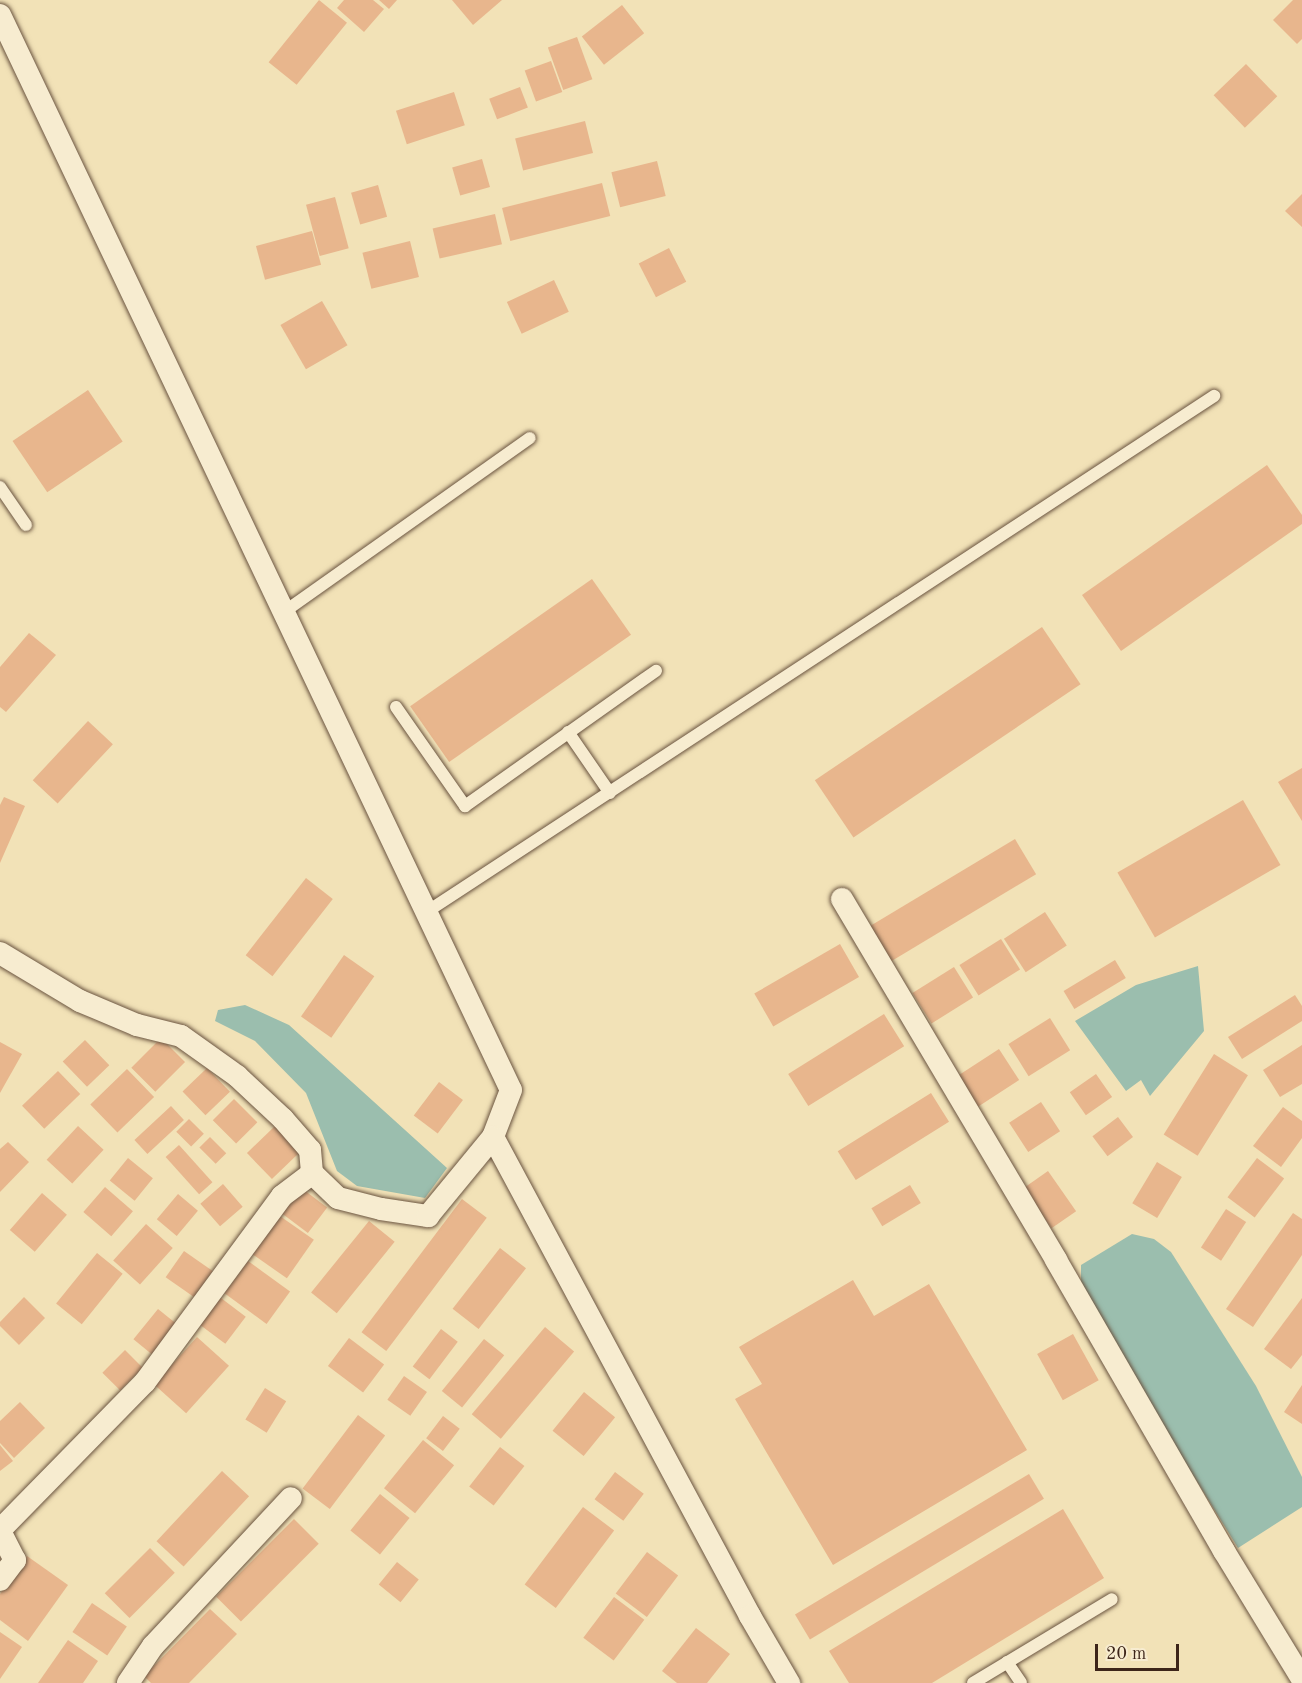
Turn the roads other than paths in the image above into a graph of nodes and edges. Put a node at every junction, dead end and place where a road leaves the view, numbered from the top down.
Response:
1 (0, 15) edge
2 (1214, 396) dead end
3 (530, 438) dead end
4 (0, 487) edge
5 (26, 525) dead end
6 (284, 612) junction
7 (656, 671) dead end
8 (396, 707) dead end
9 (568, 732) junction
10 (610, 793) junction
11 (842, 899) dead end
12 (428, 912) junction
13 (0, 952) edge
14 (493, 1137) junction
15 (312, 1173) junction
16 (291, 1498) dead end
17 (0, 1531) edge
18 (0, 1580) edge
19 (1112, 1599) dead end
20 (1008, 1662) junction
21 (1302, 1679) edge
22 (128, 1683) edge
23 (789, 1683) edge
24 (973, 1683) edge
25 (1021, 1683) edge

1 - 6 street
2 - 10 lane
3 - 6 lane
4 - 5 lane
6 - 12 street
7 - 9 lane
8 - 9 lane
9 - 10 lane
10 - 12 lane
11 - 21 street
12 - 14 street
13 - 15 street
14 - 15 street
14 - 23 street
15 - 17 street
16 - 22 street
17 - 18 street
19 - 20 lane
20 - 24 lane
20 - 25 lane

